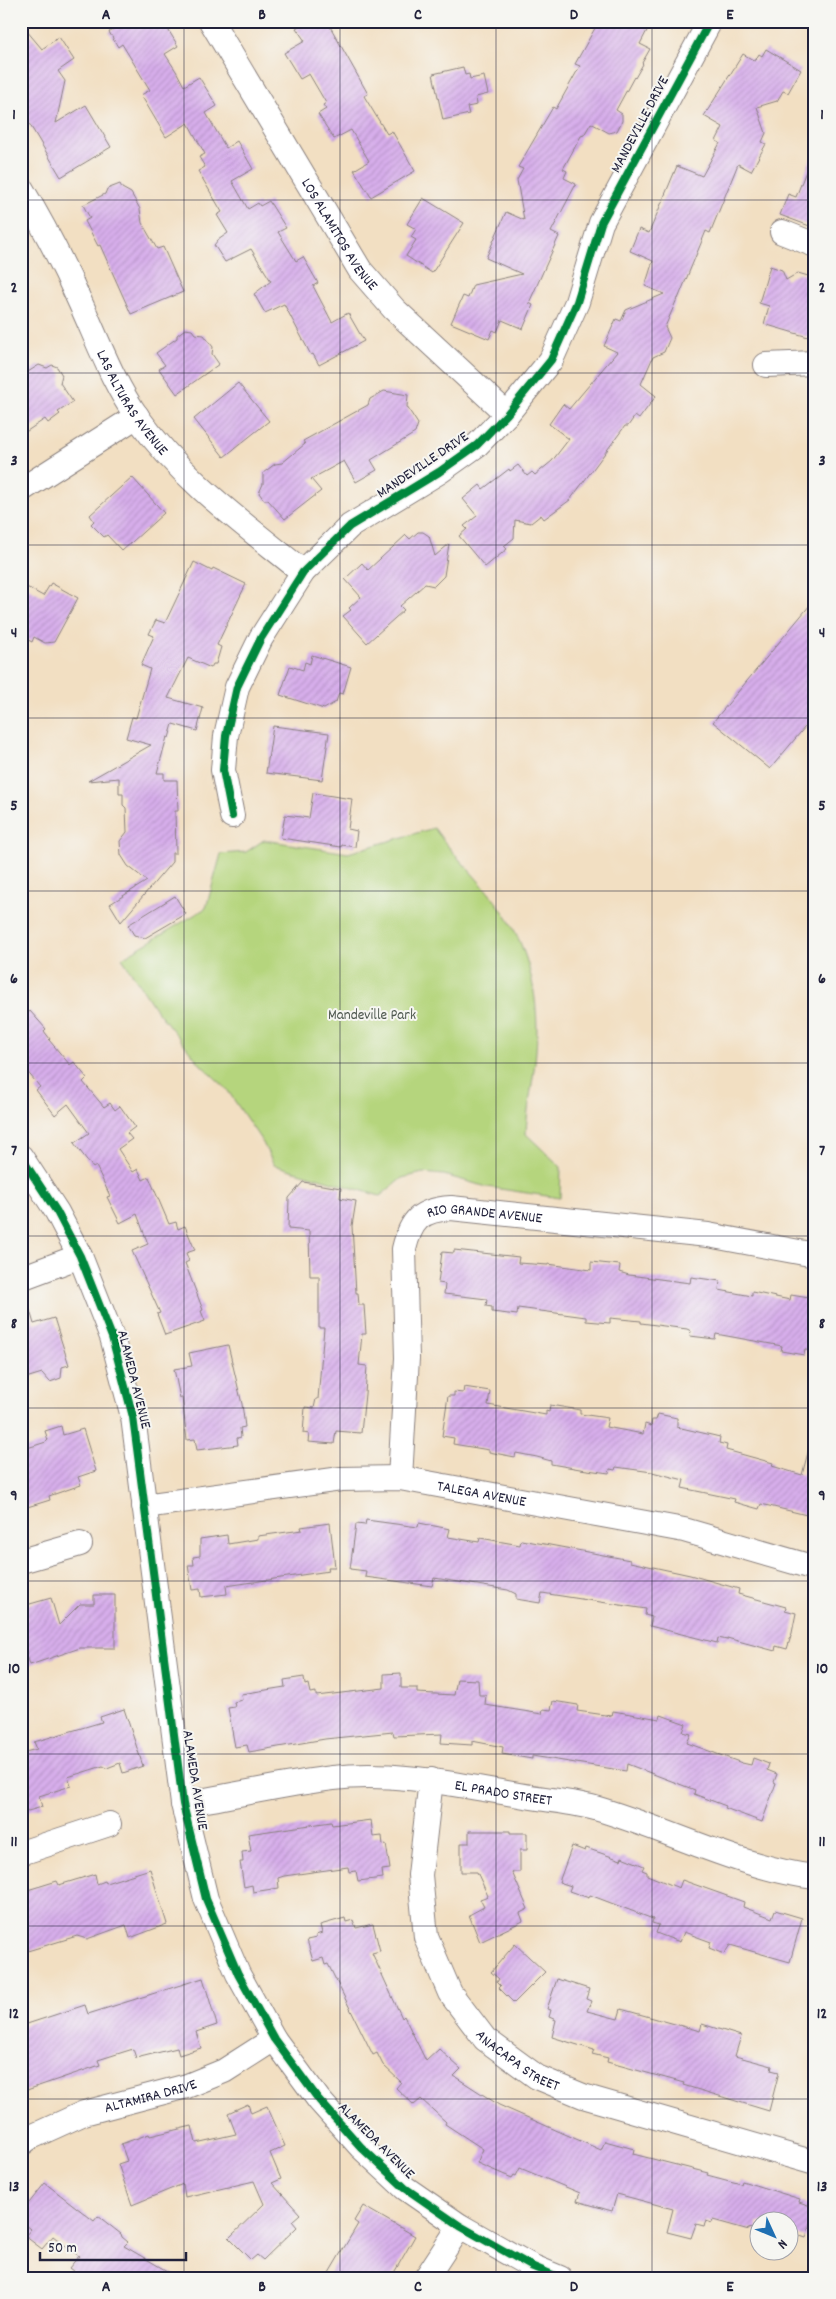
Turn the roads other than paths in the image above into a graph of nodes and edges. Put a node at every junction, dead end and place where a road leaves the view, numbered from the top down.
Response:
1 (211, 21) edge
2 (710, 21) edge
3 (21, 188) edge
4 (782, 232) dead end
5 (815, 245) edge
6 (815, 363) edge
7 (766, 365) dead end
8 (507, 414) junction
9 (137, 416) junction
10 (21, 490) edge
11 (303, 572) junction
12 (232, 816) dead end
13 (21, 1157) edge
14 (815, 1255) edge
15 (80, 1256) junction
16 (21, 1278) edge
17 (400, 1478) junction
18 (144, 1506) junction
19 (80, 1544) dead end
20 (21, 1561) edge
21 (815, 1568) edge
22 (432, 1780) junction
23 (183, 1804) junction
24 (109, 1824) dead end
25 (21, 1853) edge
26 (815, 1877) edge
27 (274, 2039) junction
28 (21, 2144) edge
29 (815, 2163) edge
30 (460, 2226) junction
31 (426, 2278) edge
32 (560, 2278) edge

1 - 8 street, LOS ALAMITOS AVENUE
2 - 8 street, MANDEVILLE DRIVE
3 - 9 street, LAS ALTURAS AVENUE
4 - 5 street
6 - 7 street
8 - 11 street, MANDEVILLE DRIVE
9 - 10 street
9 - 11 street, LAS ALTURAS AVENUE
11 - 12 street, MANDEVILLE DRIVE
13 - 15 street, ALAMEDA AVENUE
14 - 17 street, RIO GRANDE AVENUE
15 - 16 street
15 - 18 street, ALAMEDA AVENUE
17 - 18 street, TALEGA AVENUE
17 - 21 street, TALEGA AVENUE
18 - 23 street, ALAMEDA AVENUE
19 - 20 street
22 - 23 street, EL PRADO STREET
22 - 26 street, EL PRADO STREET
22 - 29 street, ANACAPA STREET
23 - 27 street, ALAMEDA AVENUE
24 - 25 street
27 - 28 street, ALTAMIRA DRIVE
27 - 30 street, ALAMEDA AVENUE
30 - 31 street
30 - 32 street, ALAMEDA AVENUE

